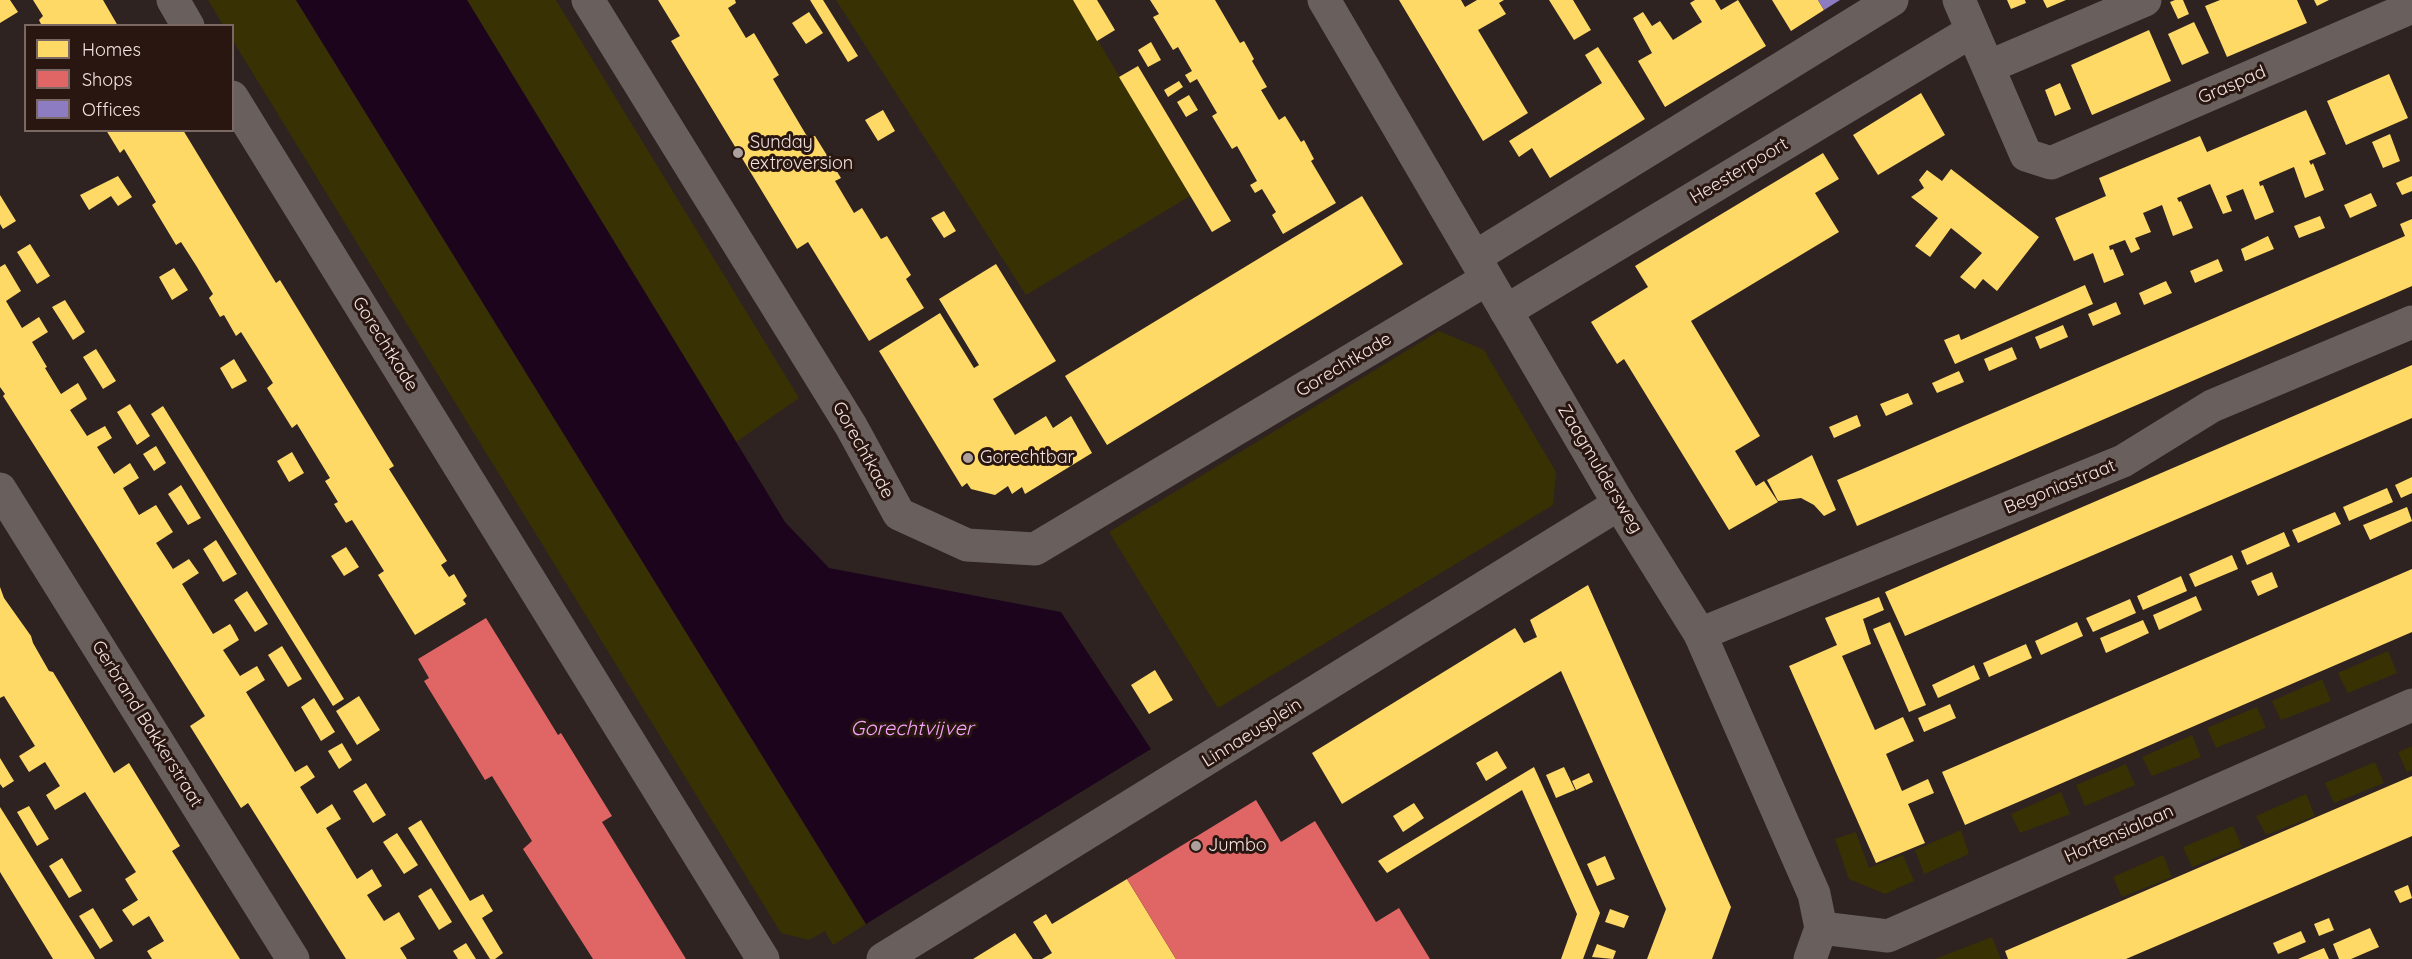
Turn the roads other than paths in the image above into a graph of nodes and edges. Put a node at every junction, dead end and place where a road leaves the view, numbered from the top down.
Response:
1 (173, 0) edge
2 (588, 0) edge
3 (1324, 0) edge
4 (1892, 0) edge
5 (1959, 0) edge
6 (2145, 0) edge
7 (2412, 7) edge
8 (187, 24) edge
9 (1972, 31) junction
10 (1988, 67) junction
11 (234, 100) edge
12 (1481, 268) junction
13 (1506, 311) junction
14 (2412, 322) edge
15 (0, 489) edge
16 (1619, 504) junction
17 (1700, 634) junction
18 (2412, 705) edge
19 (1821, 928) junction
20 (293, 959) edge
21 (763, 959) edge
22 (883, 959) edge
23 (1810, 959) edge

1 - 8 street
2 - 12 street, Gorechtkade
3 - 12 street, Zaagmuldersweg
4 - 12 street
5 - 9 street
6 - 10 street
7 - 10 street, Graspad
9 - 10 street
9 - 13 street, Heesterpoort
11 - 21 street, Gorechtkade
12 - 13 street, Zaagmuldersweg
13 - 16 street, Zaagmuldersweg
14 - 17 street, Begoniastraat
15 - 20 street, Gerbrand Bakkerstraat
16 - 17 street, Zaagmuldersweg
16 - 22 street, Linnaeusplein
17 - 19 street, Zaagmuldersweg
18 - 19 street, Hortensialaan
19 - 23 street

